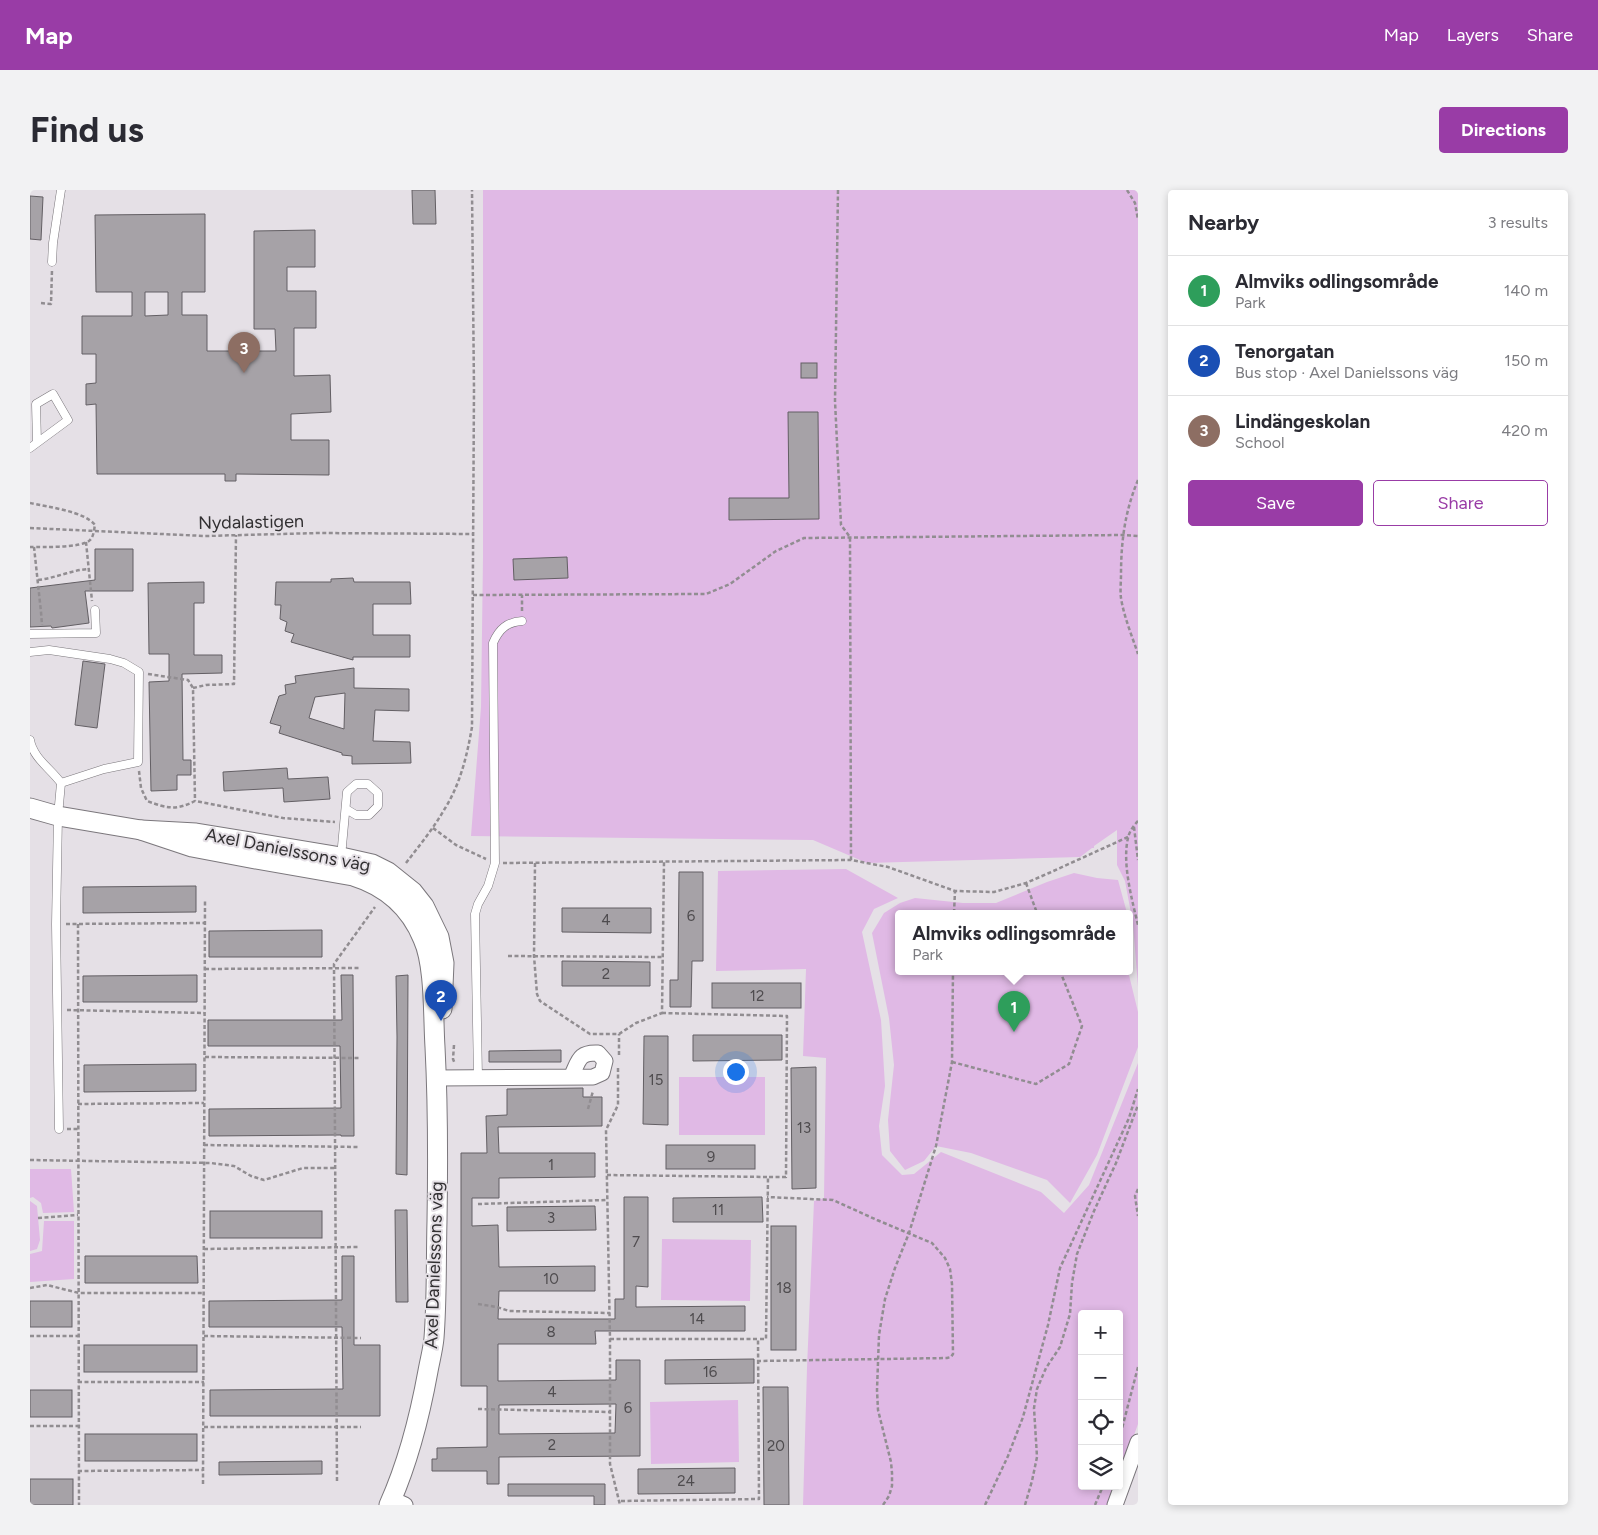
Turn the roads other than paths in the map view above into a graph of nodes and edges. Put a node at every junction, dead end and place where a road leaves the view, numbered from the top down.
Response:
1 (61, 190) edge
2 (52, 262) road end
3 (37, 442) junction
4 (30, 448) edge
5 (95, 610) road end
6 (522, 621) road end
7 (30, 634) edge
8 (30, 652) edge
9 (30, 740) edge
10 (62, 783) junction
11 (30, 808) edge
12 (346, 809) junction
13 (30, 816) edge
14 (58, 816) junction
15 (340, 865) junction
16 (478, 1072) junction
17 (571, 1077) junction
18 (436, 1078) junction
19 (59, 1129) dead end
20 (1138, 1442) edge
21 (395, 1503) edge
22 (1114, 1505) edge

1 - 2 lane
3 - 3 lane
3 - 4 lane
5 - 7 lane
6 - 16 lane
8 - 10 lane
9 - 10 lane
10 - 14 lane
11 - 14 street, Axel Danielssons väg
12 - 12 lane
12 - 15 lane
13 - 14 street, Axel Danielssons väg
14 - 15 street, Axel Danielssons väg
14 - 19 lane
15 - 18 street, Axel Danielssons väg
16 - 17 street
16 - 18 street
17 - 17 street
18 - 21 street, Axel Danielssons väg
20 - 22 street

